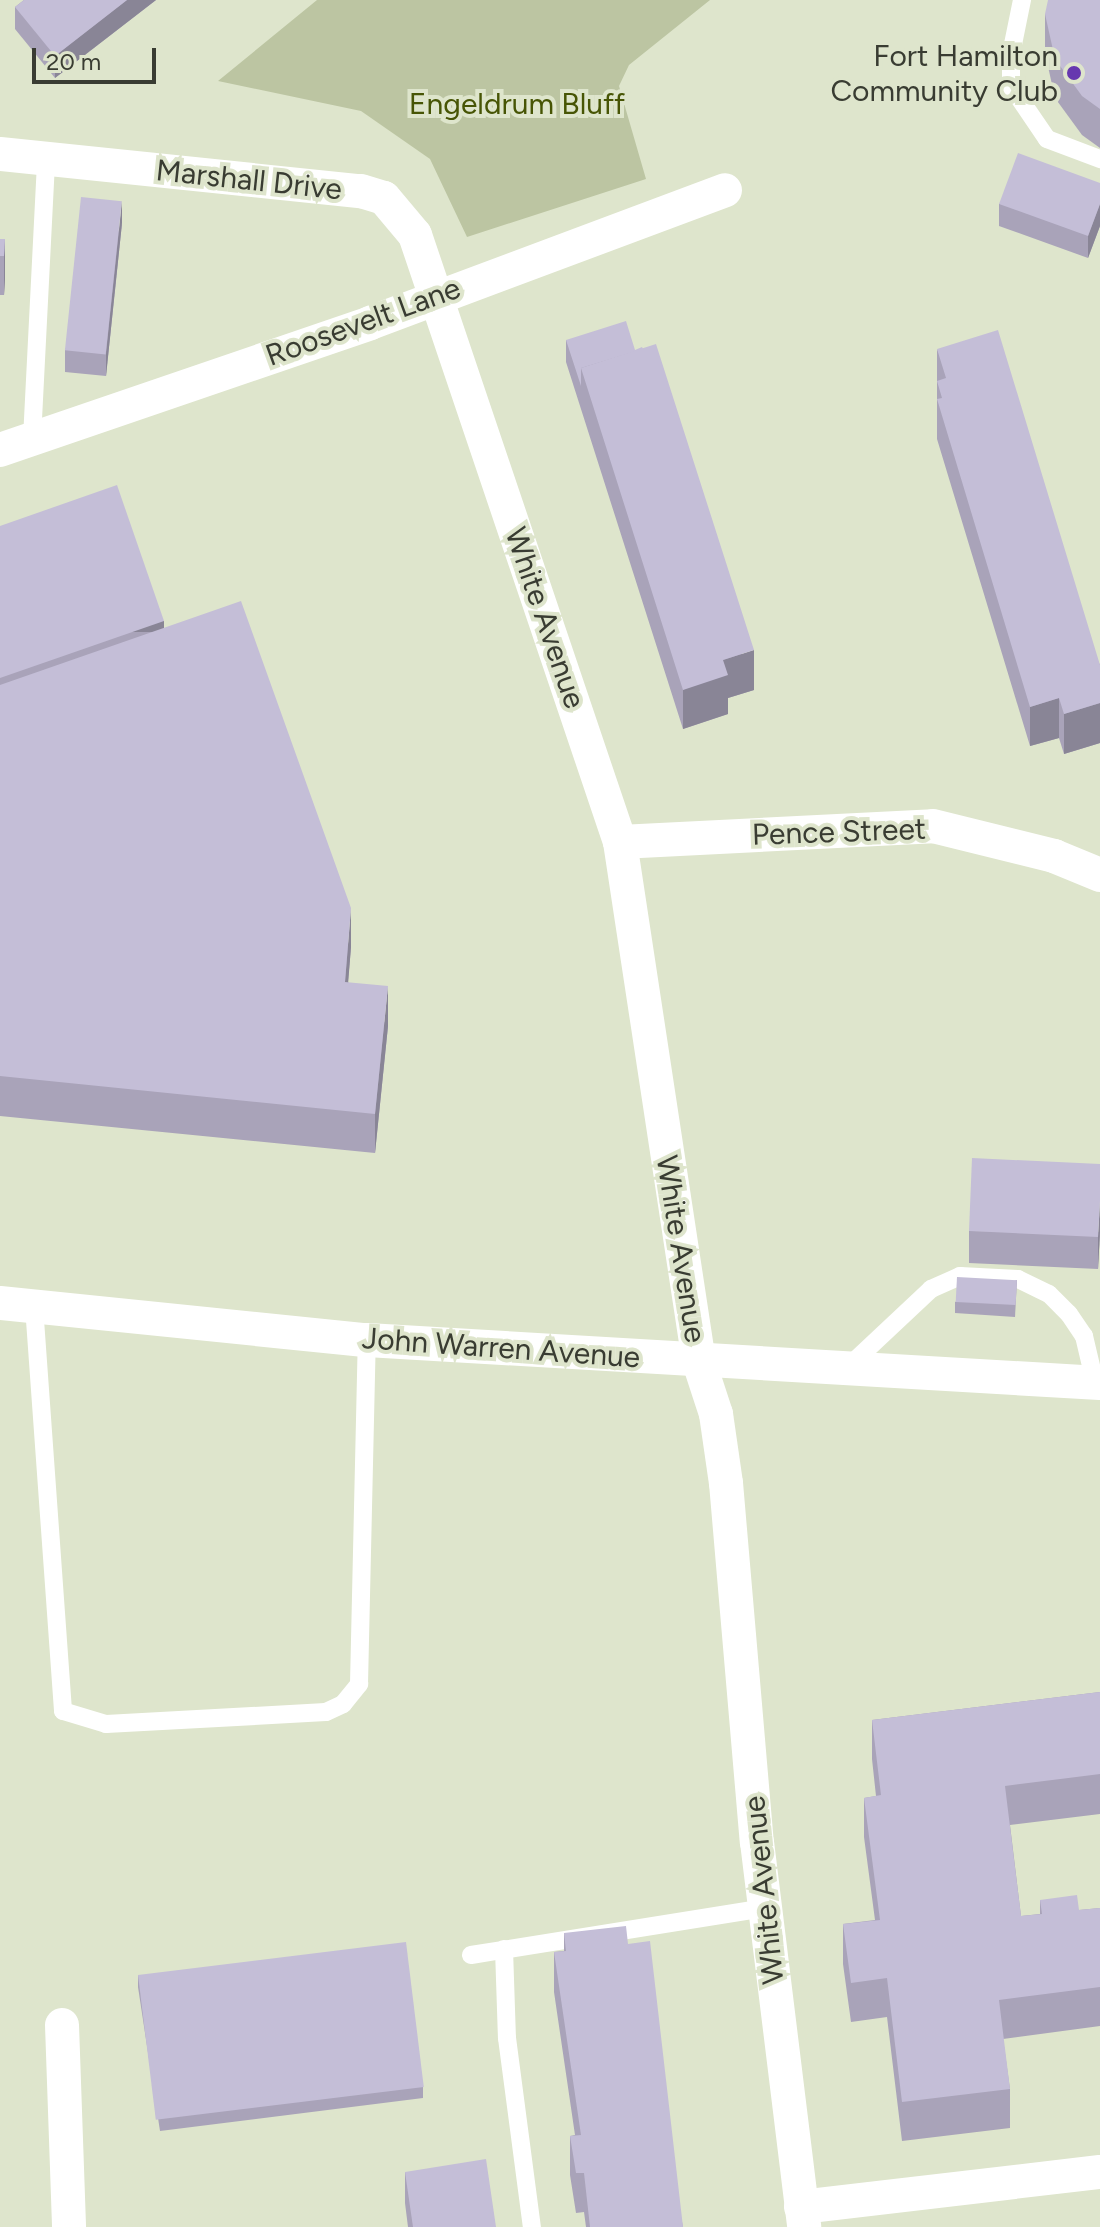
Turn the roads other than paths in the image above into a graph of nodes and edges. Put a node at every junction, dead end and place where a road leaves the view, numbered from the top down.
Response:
1 (1022, 0) edge
2 (0, 154) edge
3 (46, 159) junction
4 (1100, 159) edge
5 (725, 190) dead end
6 (437, 297) junction
7 (32, 439) junction
8 (0, 450) edge
9 (620, 842) junction
10 (1100, 875) edge
11 (0, 1303) edge
12 (34, 1306) junction
13 (367, 1340) junction
14 (699, 1362) junction
15 (846, 1369) junction
16 (1097, 1383) edge
17 (765, 1908) junction
18 (504, 1949) junction
19 (471, 1955) dead end
20 (62, 2025) dead end
21 (1100, 2172) edge
22 (802, 2217) edge
23 (69, 2227) edge
24 (532, 2227) edge

1 - 4 lane
2 - 3 street, Marshall Drive
3 - 6 street, Marshall Drive
3 - 7 lane
5 - 6 street, Roosevelt Lane
6 - 7 street, Roosevelt Lane
6 - 9 street, White Avenue
7 - 8 street, Roosevelt Lane
9 - 10 street, Pence Street
9 - 14 street, White Avenue
11 - 12 street, John Warren Avenue
12 - 13 street, John Warren Avenue
12 - 13 lane
13 - 14 street, John Warren Avenue
14 - 15 street, John Warren Avenue
14 - 17 street, White Avenue
15 - 16 street, John Warren Avenue
15 - 16 lane
17 - 18 lane
17 - 22 street, White Avenue
18 - 19 lane
18 - 24 lane
20 - 23 street
21 - 22 street

